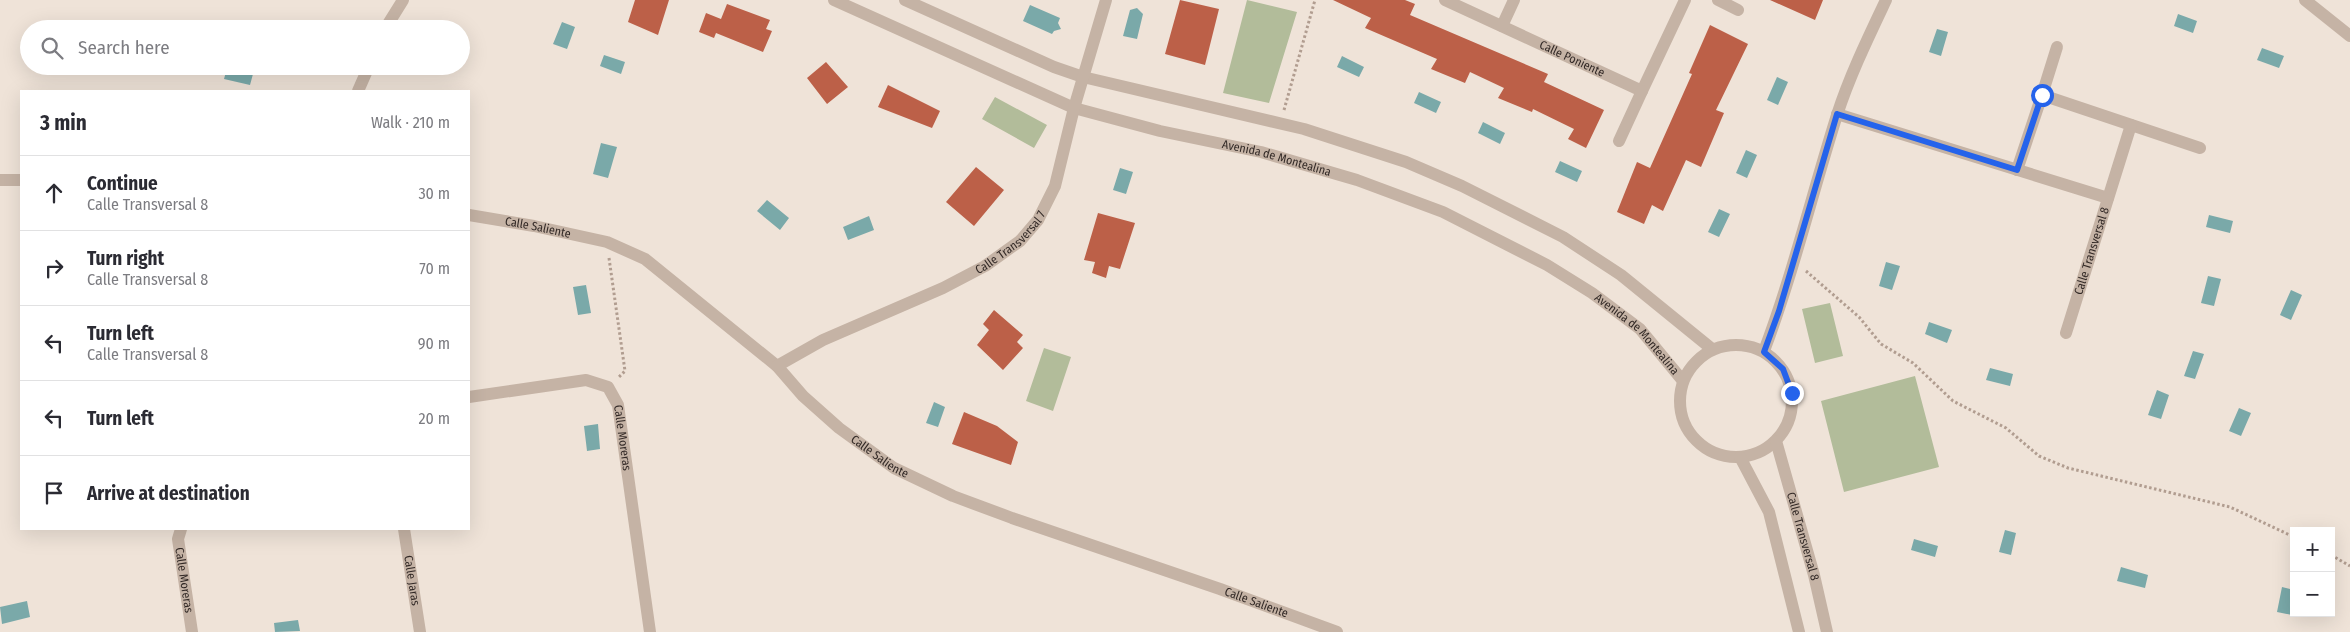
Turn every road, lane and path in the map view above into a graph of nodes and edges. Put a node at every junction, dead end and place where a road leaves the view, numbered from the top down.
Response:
1 (403, 0) edge
2 (834, 0) edge
3 (905, 0) edge
4 (1106, 0) edge
5 (1315, 0) edge
6 (1445, 0) edge
7 (1514, 0) edge
8 (1685, 0) edge
9 (1718, 0) edge
10 (1886, 0) edge
11 (2305, 0) edge
12 (1738, 10) dead end
13 (391, 20) edge
14 (1502, 26) junction
15 (2350, 36) edge
16 (2057, 47) dead end
17 (365, 75) edge
18 (1083, 77) junction
19 (358, 90) edge
20 (1642, 91) junction
21 (2042, 95) junction
22 (1074, 108) junction
23 (1837, 114) junction
24 (1281, 123) junction
25 (2131, 125) junction
26 (1619, 141) dead end
27 (2200, 148) dead end
28 (2017, 170) junction
29 (0, 180) edge
30 (20, 180) edge
31 (2108, 198) junction
32 (470, 215) edge
33 (607, 242) junction
34 (1794, 261) junction
35 (2066, 333) dead end
36 (1712, 349) junction
37 (1764, 352) junction
38 (777, 366) junction
39 (1683, 381) junction
40 (608, 387) junction
41 (470, 398) edge
42 (1776, 441) junction
43 (1740, 457) junction
44 (181, 530) edge
45 (404, 530) edge
46 (2290, 535) edge
47 (2335, 558) edge
48 (2350, 566) edge
49 (192, 632) edge
50 (420, 632) edge
51 (650, 632) edge
52 (1337, 632) edge
53 (1799, 632) edge
54 (1827, 632) edge

1 - 13 street
2 - 22 street, Avenida de Montealina
3 - 18 street
4 - 18 street, Calle Transversal 7
5 - 24 path
6 - 14 street, Calle Poniente
7 - 14 street
8 - 20 street
9 - 12 street
10 - 23 street
11 - 15 street
14 - 20 street, Calle Poniente
16 - 21 street
17 - 19 street
18 - 22 street, Calle Transversal 7
18 - 24 street
20 - 26 street
21 - 25 street
21 - 28 street
22 - 38 street, Calle Transversal 7
22 - 39 street, Avenida de Montealina
23 - 28 street, Calle Transversal 8
23 - 34 street
24 - 36 street
25 - 27 street
25 - 31 street, Calle Transversal 8
28 - 31 street, Calle Transversal 8
29 - 30 street
31 - 35 street, Calle Transversal 8
32 - 33 street, Calle Saliente
33 - 38 street, Calle Saliente
33 - 40 path
34 - 37 street
34 - 46 path
36 - 37 street
36 - 39 street
37 - 42 street
38 - 52 street, Calle Saliente
39 - 43 street
40 - 41 street
40 - 51 street, Calle Moreras
42 - 43 street
42 - 54 street, Calle Transversal 8
43 - 53 street, Calle Transversal 8
44 - 49 street, Calle Moreras
45 - 50 street, Calle Jaras
47 - 48 path

